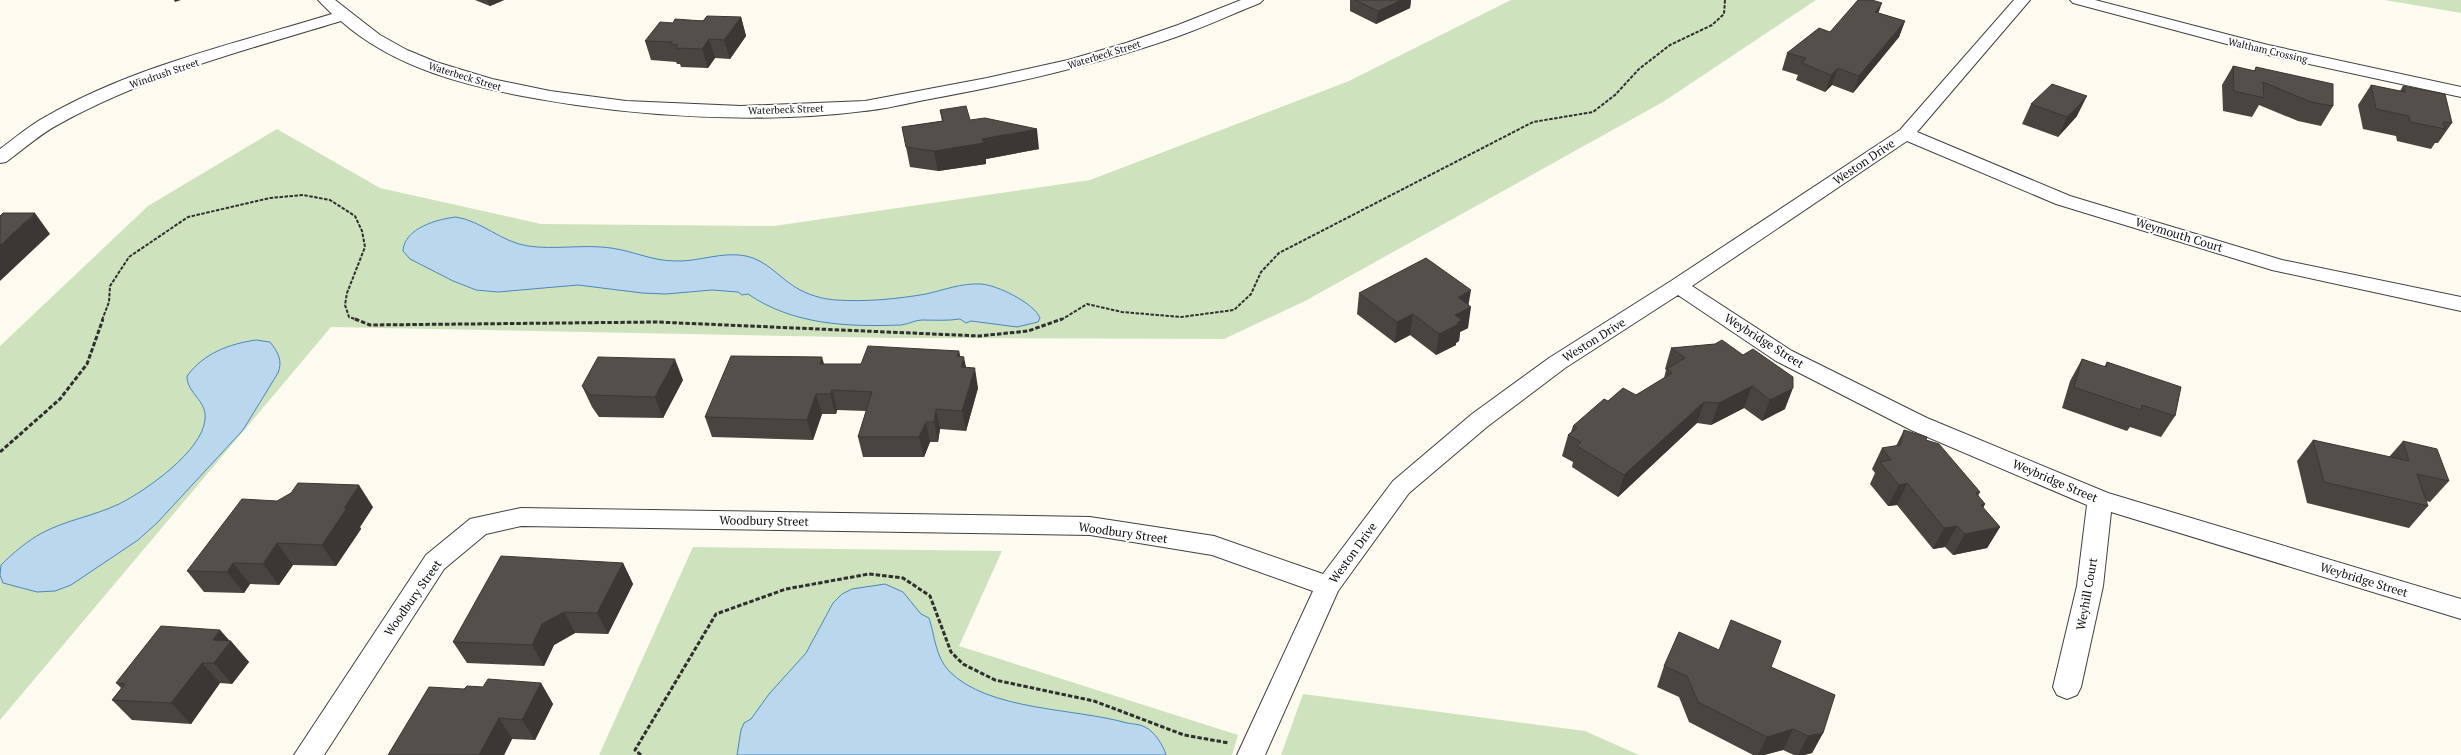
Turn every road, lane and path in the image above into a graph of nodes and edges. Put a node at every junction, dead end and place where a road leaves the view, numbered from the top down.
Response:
1 (326, 0) edge
2 (1255, 0) edge
3 (1725, 0) edge
4 (2022, 0) edge
5 (2078, 0) edge
6 (342, 16) junction
7 (2461, 92) edge
8 (1906, 134) junction
9 (0, 158) edge
10 (1678, 286) junction
11 (2461, 304) edge
12 (0, 452) edge
13 (2100, 500) junction
14 (1328, 586) junction
15 (2461, 609) edge
16 (2067, 687) dead end
17 (1253, 750) edge
18 (308, 755) edge
19 (641, 755) edge

1 - 6 street, Waterbeck Street
2 - 6 street, Waterbeck Street
3 - 12 path
4 - 8 street, Weston Drive
5 - 7 street, Waltham Crossing
6 - 9 street, Windrush Street
8 - 10 street, Weston Drive
8 - 11 street, Weymouth Court
10 - 13 street, Weybridge Street
10 - 14 street, Weston Drive
13 - 15 street, Weybridge Street
13 - 16 street, Weyhill Court
14 - 17 street, Weston Drive
14 - 18 street, Woodbury Street
17 - 19 path

